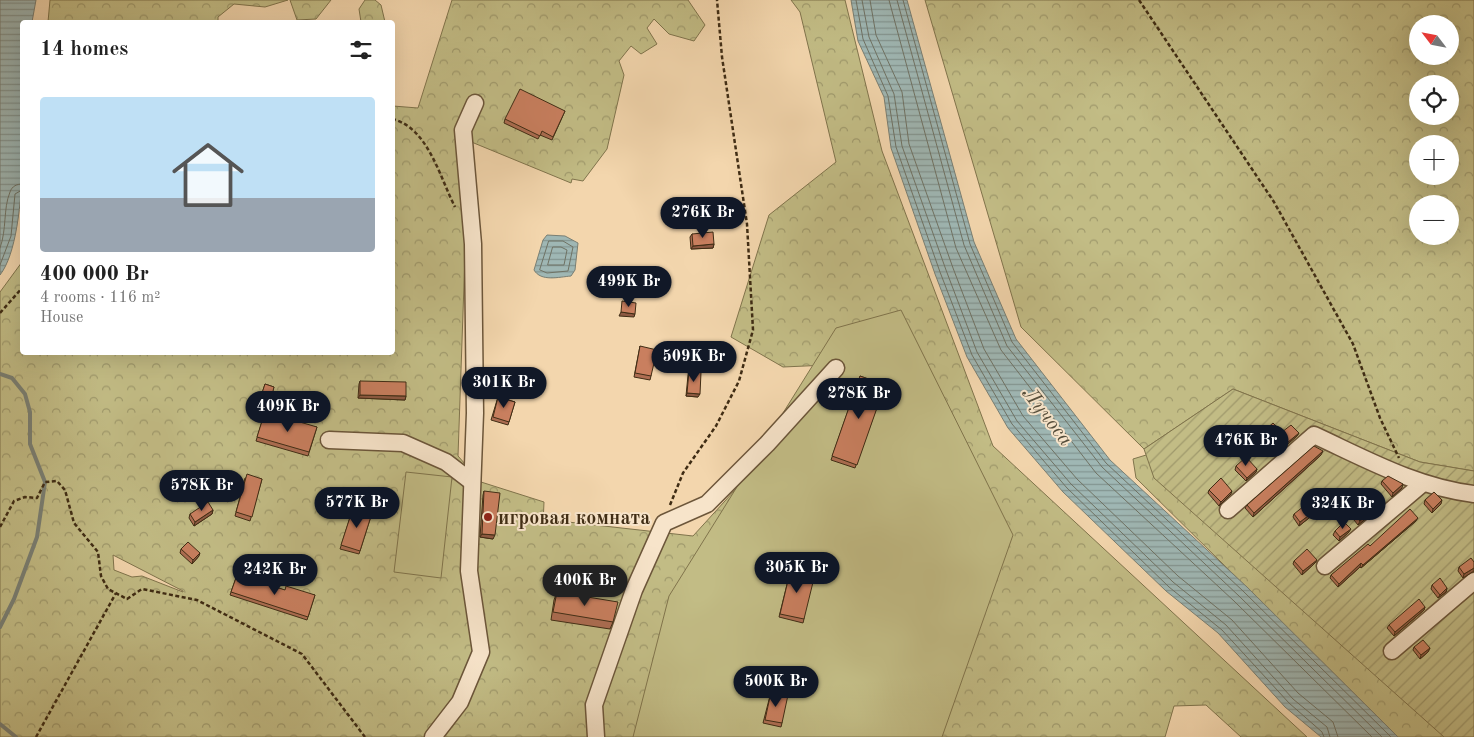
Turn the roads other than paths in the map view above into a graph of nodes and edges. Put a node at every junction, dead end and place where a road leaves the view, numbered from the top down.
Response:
1 (475, 103) dead end
2 (836, 368) dead end
3 (329, 440) dead end
4 (1415, 481) junction
5 (472, 482) junction
6 (1474, 494) edge
7 (1228, 510) dead end
8 (1326, 566) dead end
9 (1474, 581) edge
10 (1392, 651) dead end
11 (433, 737) edge
12 (596, 737) edge

1 - 5 street
2 - 12 street
3 - 5 street
4 - 6 street
4 - 7 street
4 - 8 street
5 - 11 street
9 - 10 street

